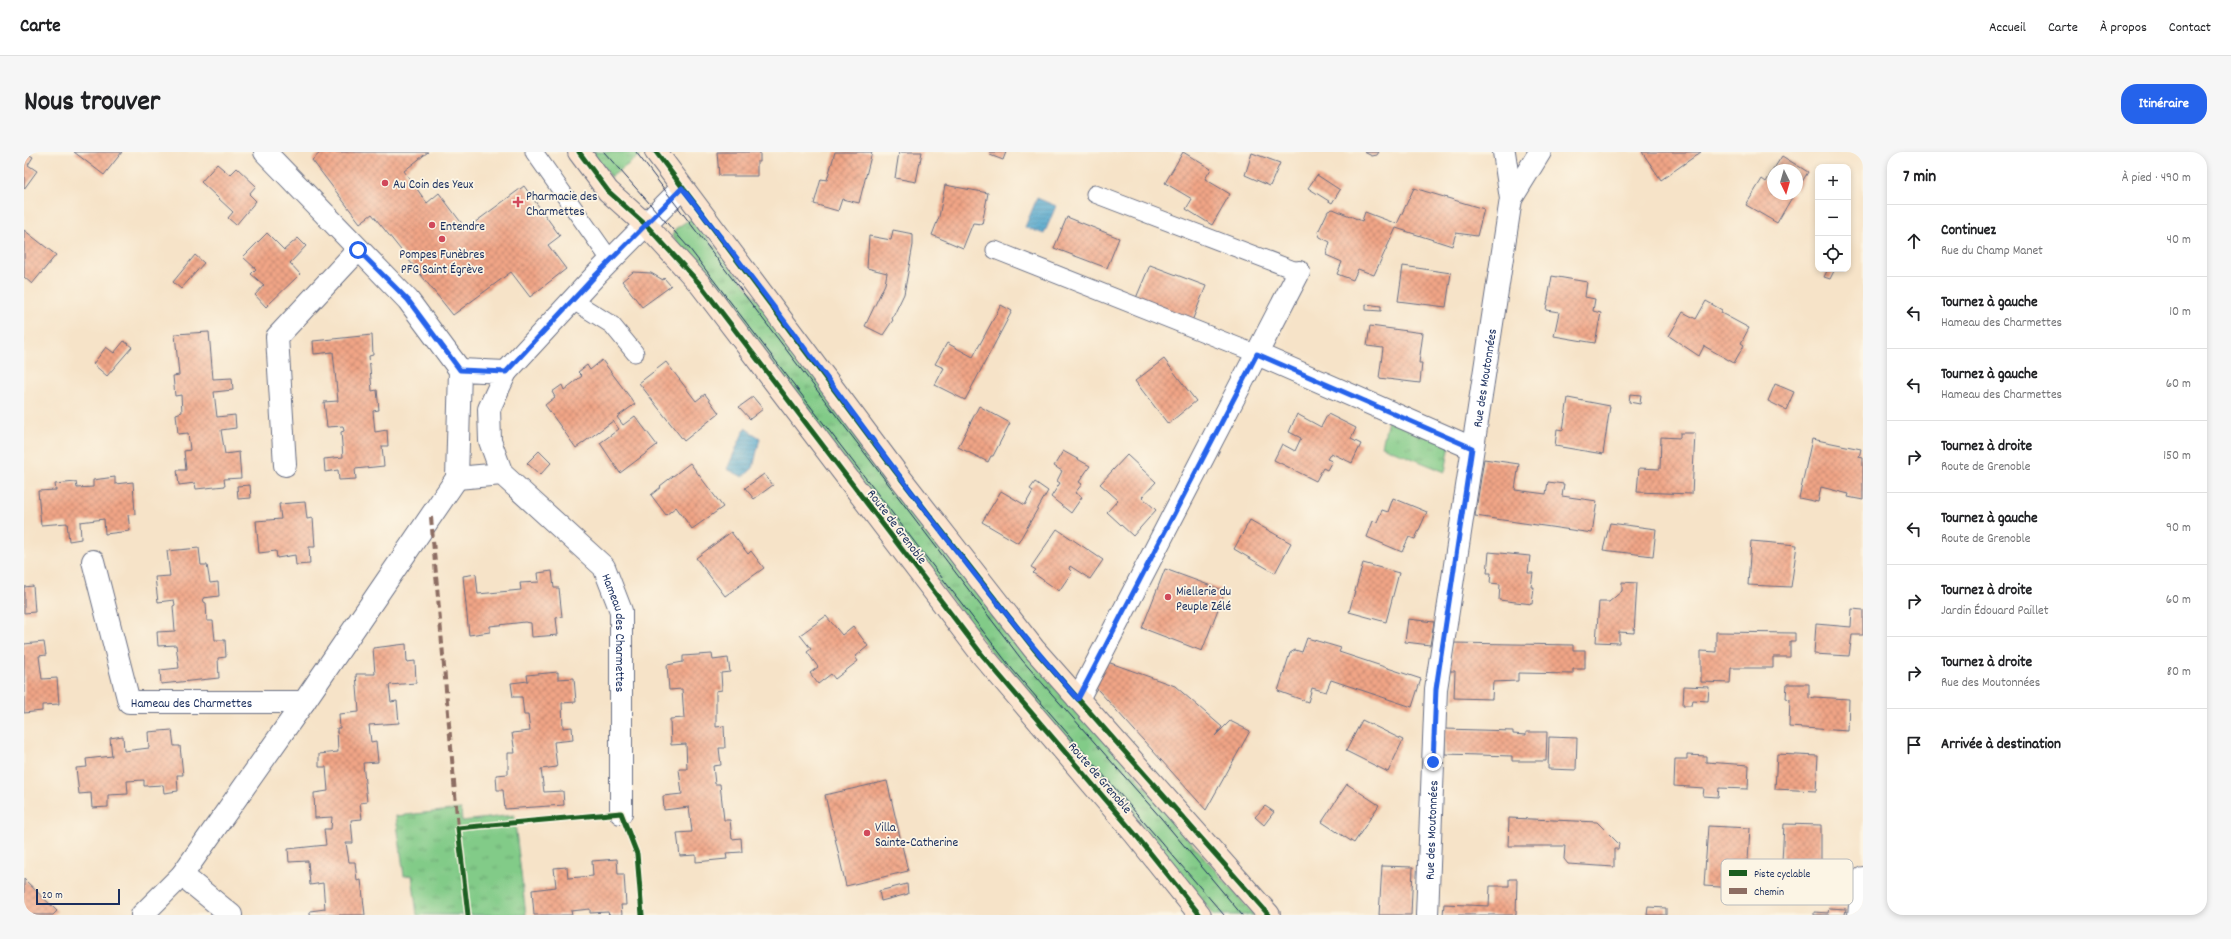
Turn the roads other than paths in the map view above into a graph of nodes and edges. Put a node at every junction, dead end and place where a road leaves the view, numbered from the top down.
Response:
1 (265, 152) edge
2 (534, 152) edge
3 (579, 152) edge
4 (656, 152) edge
5 (1504, 152) edge
6 (1540, 152) edge
7 (682, 188) junction
8 (1095, 194) dead end
9 (1511, 199) junction
10 (646, 225) junction
11 (358, 250) junction
12 (995, 250) dead end
13 (611, 261) junction
14 (1299, 272) joint
15 (572, 300) junction
16 (635, 353) dead end
17 (1257, 354) junction
18 (460, 370) junction
19 (506, 372) junction
20 (1472, 448) junction
21 (285, 465) dead end
22 (502, 474) junction
23 (457, 478) junction
24 (93, 561) dead end
25 (1078, 699) junction
26 (304, 702) junction
27 (621, 813) dead end
28 (182, 875) junction
29 (1863, 878) edge
30 (142, 915) edge
31 (231, 915) edge
32 (1200, 915) edge
33 (1269, 915) edge
34 (1427, 915) edge
35 (1859, 915) edge

1 - 11 street
2 - 13 lane
3 - 10 main road, Route de Grenoble
4 - 7 main road
5 - 9 street, Rue des Moutonnées
6 - 9 street
7 - 10 street, Hameau des Charmettes
7 - 25 main road
8 - 14 lane
9 - 20 street, Rue des Moutonnées
10 - 13 street, Hameau des Charmettes
10 - 32 main road, Route de Grenoble
11 - 18 street
11 - 21 street
12 - 17 lane
13 - 15 street, Hameau des Charmettes
14 - 17 street
15 - 16 lane
15 - 19 street, Hameau des Charmettes
17 - 20 street
17 - 25 street
18 - 19 street
18 - 23 street
19 - 22 street, Hameau des Charmettes
20 - 34 street, Rue des Moutonnées
22 - 23 street
22 - 27 street, Hameau des Charmettes
23 - 26 street
24 - 26 street, Hameau des Charmettes
25 - 33 main road
26 - 28 street
28 - 30 street
28 - 31 street
29 - 35 street

